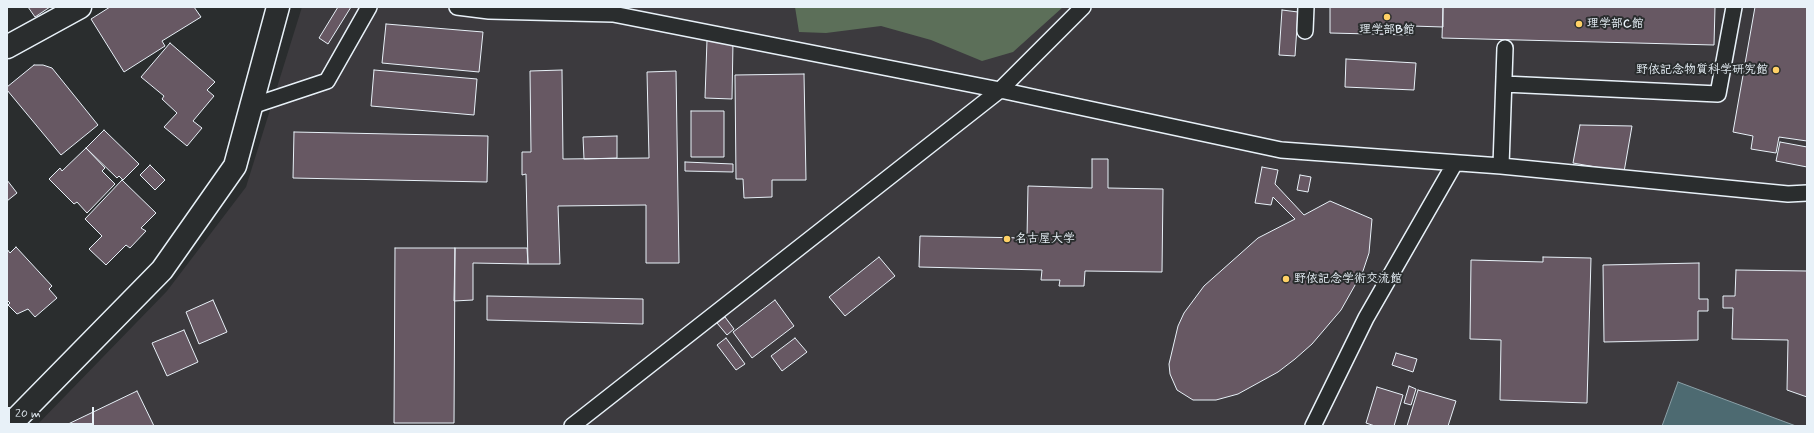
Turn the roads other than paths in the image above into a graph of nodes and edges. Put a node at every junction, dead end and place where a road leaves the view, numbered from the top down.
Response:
1 (80, 7) edge
2 (278, 7) edge
3 (369, 7) edge
4 (457, 7) edge
5 (1083, 7) edge
6 (1306, 7) edge
7 (1734, 7) edge
8 (613, 10) edge
9 (1305, 31) dead end
10 (7, 47) edge
11 (1505, 48) dead end
12 (1504, 84) junction
13 (1000, 90) junction
14 (252, 106) junction
15 (1455, 163) junction
16 (1501, 166) junction
17 (1807, 193) edge
18 (9, 426) edge
19 (572, 426) edge
20 (1313, 426) edge

1 - 10 street
2 - 14 street
3 - 14 lane
4 - 8 lane
5 - 13 lane
6 - 9 lane
7 - 12 lane
8 - 13 lane
11 - 12 lane
12 - 16 lane
13 - 15 lane
13 - 19 lane
14 - 18 street
15 - 16 lane
15 - 20 lane
16 - 17 lane

